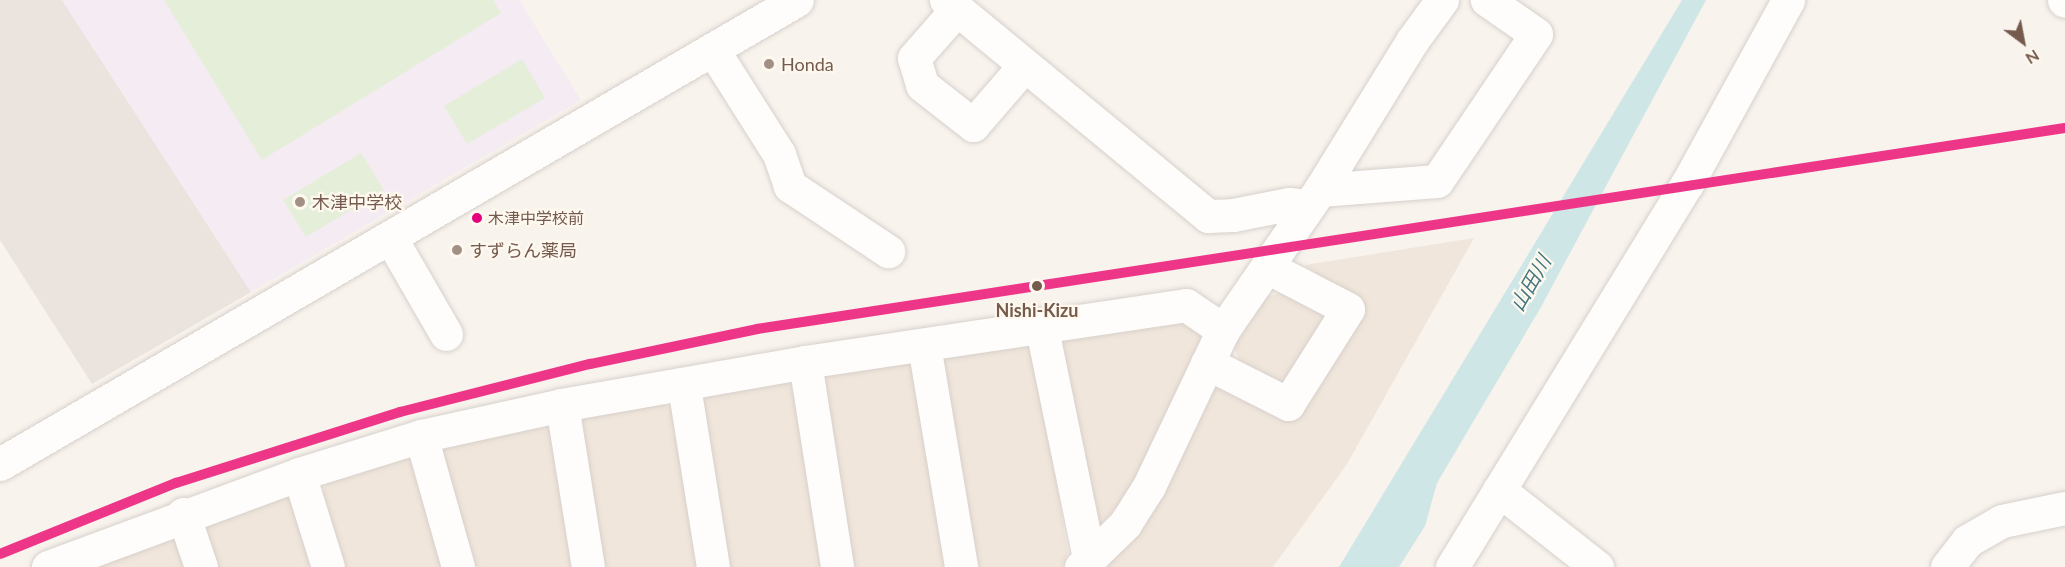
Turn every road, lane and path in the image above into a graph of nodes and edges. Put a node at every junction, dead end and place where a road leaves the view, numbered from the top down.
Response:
1 (797, 0) edge
2 (1442, 0) edge
3 (1487, 0) edge
4 (1788, 0) edge
5 (951, 5) edge
6 (713, 50) junction
7 (1024, 66) junction
8 (1313, 198) junction
9 (390, 237) junction
10 (888, 251) dead end
11 (1267, 267) junction
12 (1041, 324) junction
13 (1223, 330) junction
14 (446, 334) dead end
15 (924, 345) junction
16 (805, 362) junction
17 (1208, 363) junction
18 (684, 386) junction
19 (562, 405) junction
20 (421, 436) junction
21 (0, 464) edge
22 (299, 474) junction
23 (1499, 490) junction
24 (2065, 508) edge
25 (183, 514) junction
26 (1085, 562) edge
27 (65, 564) edge
28 (201, 567) edge
29 (328, 567) edge
30 (458, 567) edge
31 (588, 567) edge
32 (713, 567) edge
33 (837, 567) edge
34 (961, 567) edge
35 (1452, 567) edge
36 (1597, 567) edge
37 (1947, 567) edge

1 - 6 street
2 - 8 street
3 - 8 street
4 - 23 street
5 - 7 street
5 - 7 street
6 - 9 street
6 - 10 street
7 - 8 street
8 - 11 street
9 - 14 street
9 - 21 street
11 - 13 street
11 - 17 street
12 - 13 street
12 - 15 street
12 - 26 street
13 - 17 street
15 - 16 street
15 - 34 street
16 - 18 street
16 - 33 street
17 - 26 street
18 - 19 street
18 - 32 street
19 - 20 street
19 - 31 street
20 - 22 street
20 - 30 street
22 - 25 street
22 - 29 street
23 - 35 street
23 - 36 street
24 - 37 street
25 - 27 street
25 - 28 street

